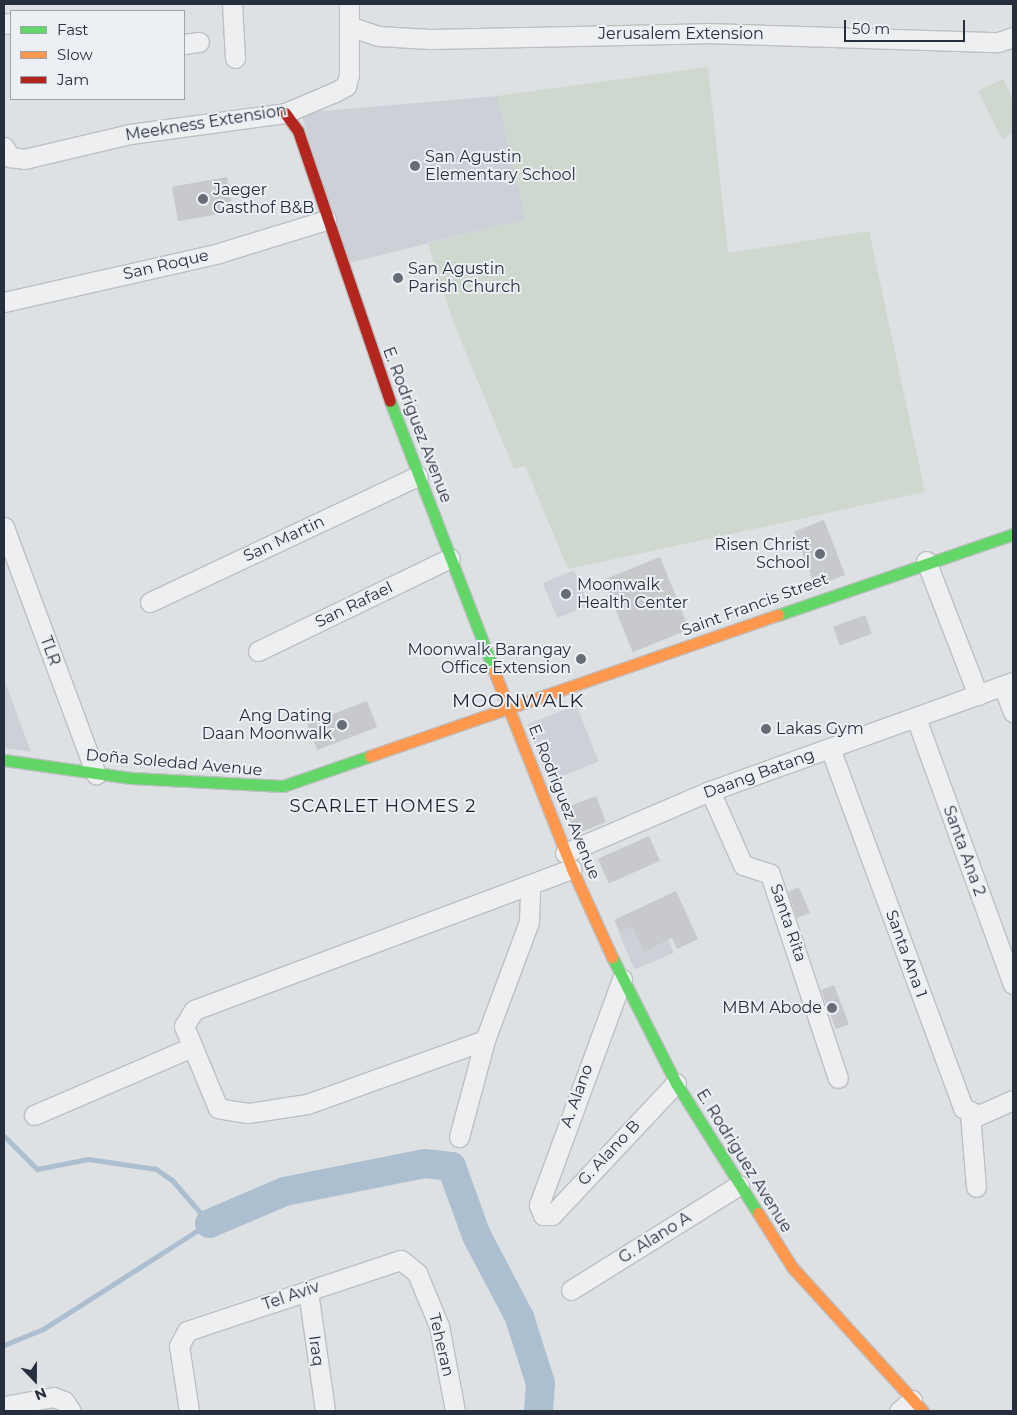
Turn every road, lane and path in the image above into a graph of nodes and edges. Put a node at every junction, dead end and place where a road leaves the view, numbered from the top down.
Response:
1 (232, 4) edge
2 (348, 4) edge
3 (349, 26) junction
4 (1013, 37) edge
5 (235, 58) dead end
6 (285, 113) junction
7 (7, 152) edge
8 (326, 220) junction
9 (4, 302) edge
10 (418, 476) junction
11 (4, 527) edge
12 (1013, 534) edge
13 (450, 558) junction
14 (926, 561) junction
15 (150, 602) dead end
16 (258, 651) dead end
17 (1008, 684) edge
18 (978, 695) junction
19 (510, 711) junction
20 (1013, 712) edge
21 (916, 718) junction
22 (830, 748) junction
23 (4, 760) edge
24 (96, 774) junction
25 (710, 791) junction
26 (568, 861) junction
27 (530, 886) junction
28 (622, 979) junction
29 (1013, 984) edge
30 (485, 1040) junction
31 (192, 1047) junction
32 (838, 1078) dead end
33 (676, 1083) junction
34 (1013, 1100) edge
35 (970, 1114) junction
36 (34, 1115) dead end
37 (459, 1137) dead end
38 (739, 1185) junction
39 (976, 1187) dead end
40 (541, 1214) joint
41 (401, 1260) joint
42 (571, 1290) dead end
43 (308, 1291) junction
44 (4, 1406) edge
45 (911, 1408) edge
46 (71, 1411) edge
47 (189, 1411) edge
48 (325, 1411) edge
49 (455, 1411) edge

1 - 5 street
2 - 3 street, Meekness Extension
3 - 4 street, Jerusalem Extension
3 - 6 street, Meekness Extension
6 - 7 street, Meekness Extension
6 - 8 main road, E. Rodriguez Avenue
8 - 9 street, San Roque
8 - 10 main road, E. Rodriguez Avenue
10 - 13 main road, E. Rodriguez Avenue
10 - 15 street, San Martin
11 - 24 street, TLR
12 - 14 main road, Saint Francis Street
13 - 16 street, San Rafael
13 - 19 main road, E. Rodriguez Avenue
14 - 18 street
14 - 19 main road, Saint Francis Street
17 - 18 street, Daang Batang
17 - 20 street
18 - 21 street, Daang Batang
19 - 24 main road, Doña Soledad Avenue
19 - 26 main road, E. Rodriguez Avenue
21 - 22 street, Daang Batang
21 - 29 street, Santa Ana 2
22 - 25 street, Daang Batang
22 - 35 street, Santa Ana 1
23 - 24 main road, Doña Soledad Avenue
25 - 26 street, Daang Batang
25 - 32 street, Santa Rita
26 - 27 street, Daang Batang
26 - 28 main road, E. Rodriguez Avenue
27 - 30 street
27 - 31 street, Daang Batang
28 - 33 main road, E. Rodriguez Avenue
28 - 40 street, A. Alano
30 - 31 street
30 - 37 street
31 - 36 street
33 - 38 main road, E. Rodriguez Avenue
33 - 40 street, G. Alano B
34 - 35 street
35 - 39 street
38 - 42 street, G. Alano A
38 - 45 main road, E. Rodriguez Avenue
41 - 43 street, Tel Aviv
41 - 49 street, Teheran
43 - 47 street, Tel Aviv
43 - 48 street, Iraq
44 - 46 street

